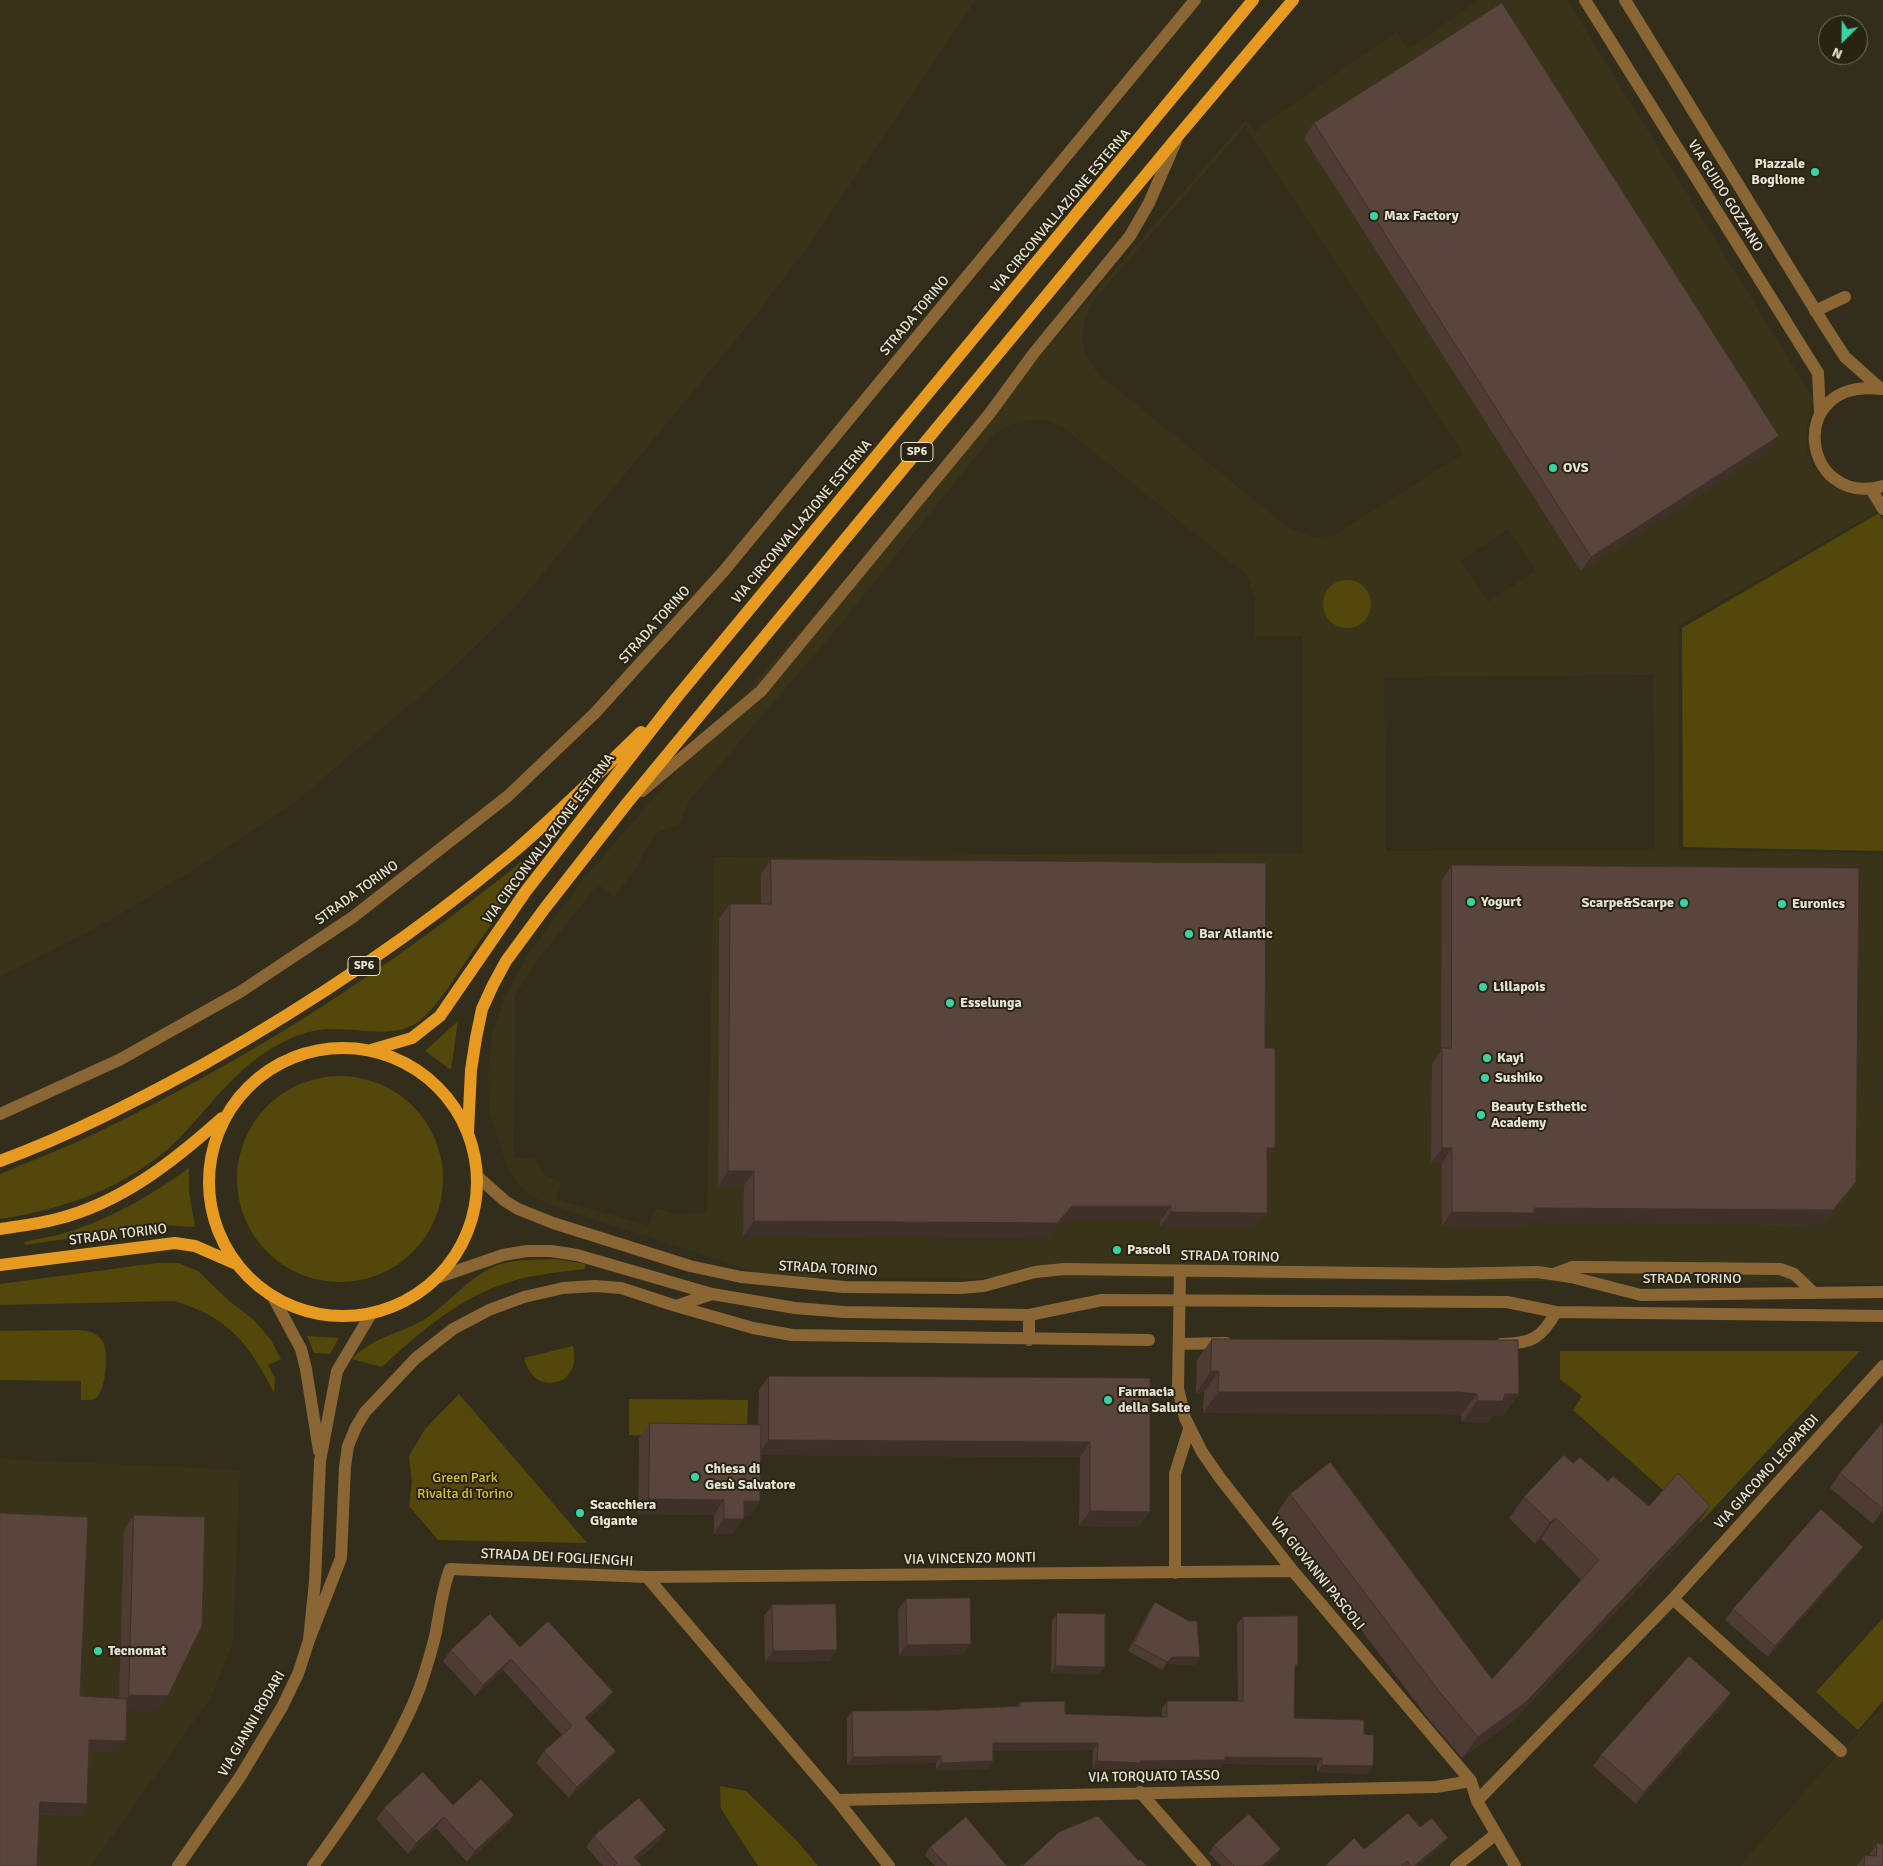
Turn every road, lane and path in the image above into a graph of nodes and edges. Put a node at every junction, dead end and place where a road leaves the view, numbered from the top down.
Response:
1 (1194, 0) edge
2 (1253, 0) edge
3 (1293, 0) edge
4 (1586, 0) edge
5 (1625, 0) edge
6 (1178, 136) junction
7 (1845, 297) dead end
8 (1815, 311) junction
9 (1882, 389) edge
10 (1820, 414) junction
11 (1877, 488) edge
12 (1883, 509) edge
13 (676, 696) junction
14 (628, 802) junction
15 (371, 1050) junction
16 (0, 1114) edge
17 (224, 1117) junction
18 (468, 1132) junction
19 (0, 1161) edge
20 (478, 1177) junction
21 (0, 1229) edge
22 (236, 1264) junction
23 (0, 1265) edge
24 (1180, 1271) junction
25 (1554, 1274) junction
26 (439, 1277) junction
27 (1883, 1292) edge
28 (1814, 1293) junction
29 (712, 1294) junction
30 (274, 1297) junction
31 (1180, 1300) junction
32 (676, 1306) junction
33 (1556, 1312) junction
34 (371, 1314) junction
35 (1029, 1315) junction
36 (1883, 1316) edge
37 (1030, 1340) junction
38 (1149, 1340) dead end
39 (1179, 1344) junction
40 (1237, 1344) edge
41 (1483, 1344) edge
42 (1883, 1366) edge
43 (1189, 1429) junction
44 (320, 1461) junction
45 (1293, 1570) junction
46 (1175, 1573) junction
47 (647, 1577) junction
48 (1673, 1600) junction
49 (309, 1640) junction
50 (1841, 1751) dead end
51 (1471, 1782) junction
52 (1140, 1792) junction
53 (837, 1800) junction
54 (1477, 1801) junction
55 (1496, 1834) junction
56 (178, 1866) edge
57 (312, 1866) edge
58 (889, 1866) edge
59 (1205, 1866) edge
60 (1456, 1866) edge
61 (1515, 1866) edge

1 - 16 street, STRADA TORINO
2 - 13 main road, VIA CIRCONVALLAZIONE ESTERNA / SP6
3 - 6 main road, SP6
4 - 10 street, VIA GUIDO GOZZANO
5 - 8 street, VIA GUIDO GOZZANO
6 - 14 main road, SP6
6 - 14 street
7 - 8 street
8 - 9 street, VIA GUIDO GOZZANO
9 - 10 street
10 - 11 street
11 - 12 street
13 - 15 main road, VIA CIRCONVALLAZIONE ESTERNA / SP6
13 - 19 main road, SP6
14 - 18 main road, SP6
15 - 17 main road, SP6
15 - 18 main road, SP6
17 - 21 main road, STRADA TORINO / SP6
17 - 22 main road, SP6
18 - 20 main road, SP6
20 - 24 street, STRADA TORINO
20 - 26 main road, SP6
22 - 23 main road, STRADA TORINO / SP6
22 - 30 main road, SP6
24 - 25 street, STRADA TORINO
24 - 31 street, VIA GIOVANNI PASCOLI
25 - 28 street, STRADA TORINO
25 - 28 street
26 - 29 street
26 - 34 main road, SP6
27 - 28 street, STRADA TORINO
29 - 32 street
29 - 35 street
30 - 34 main road, SP6
30 - 44 street, VIA GIANNI RODARI
31 - 33 street
31 - 35 street
31 - 39 street, VIA GIOVANNI PASCOLI
32 - 37 street
32 - 49 street
33 - 36 street
33 - 41 street
34 - 44 street, VIA GIANNI RODARI
35 - 37 street
37 - 38 street
39 - 40 street
39 - 43 street, VIA GIOVANNI PASCOLI
42 - 48 street, VIA GIACOMO LEOPARDI
43 - 45 street, VIA GIOVANNI PASCOLI
43 - 46 street
44 - 49 street, VIA GIANNI RODARI
45 - 46 street, VIA VINCENZO MONTI
45 - 51 street, VIA GIOVANNI PASCOLI
46 - 47 street, VIA VINCENZO MONTI
47 - 53 street, STRADA DEI FOGLIENGHI
47 - 57 street, STRADA DEI FOGLIENGHI
48 - 50 street
48 - 54 street, VIA GIACOMO LEOPARDI
49 - 56 street, VIA GIANNI RODARI
51 - 52 street, VIA TORQUATO TASSO
51 - 54 street, VIA GIOVANNI PASCOLI
52 - 53 street, VIA TORQUATO TASSO
52 - 59 street
53 - 58 street, STRADA DEI FOGLIENGHI
54 - 55 street, VIA GIOVANNI PASCOLI
55 - 60 street
55 - 61 street, VIA GIOVANNI PASCOLI

